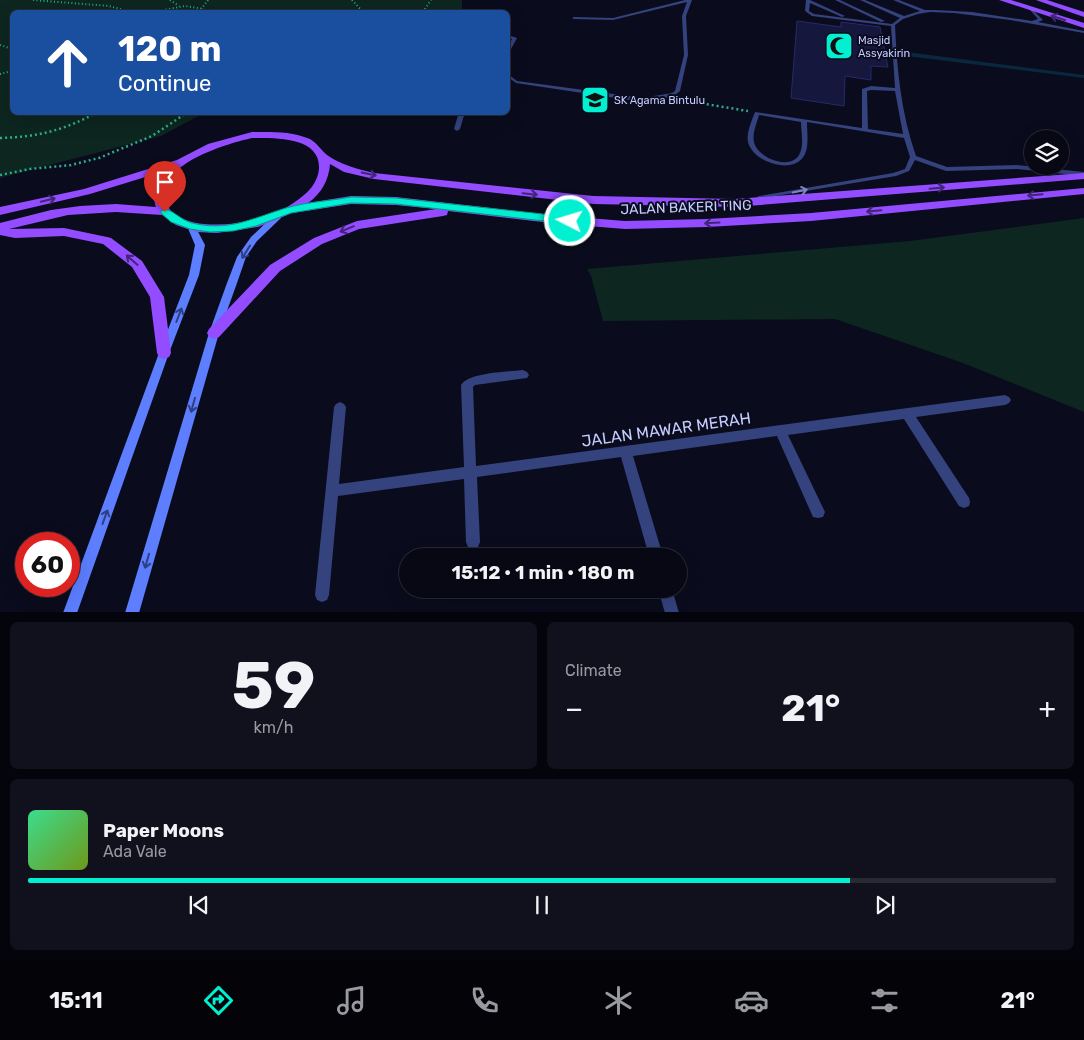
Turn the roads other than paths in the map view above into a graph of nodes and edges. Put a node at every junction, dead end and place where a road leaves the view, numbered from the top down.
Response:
1 (690, 0) edge
2 (808, 0) edge
3 (837, 0) edge
4 (862, 0) edge
5 (895, 0) edge
6 (1003, 0) edge
7 (1040, 0) edge
8 (1032, 10) junction
9 (925, 12) junction
10 (1084, 14) edge
11 (902, 17) junction
12 (574, 18) dead end
13 (857, 21) junction
14 (1031, 23) junction
15 (894, 24) junction
16 (1084, 26) edge
17 (1084, 32) edge
18 (510, 37) edge
19 (510, 47) edge
20 (510, 77) edge
21 (896, 90) junction
22 (461, 115) edge
23 (804, 121) junction
24 (457, 129) dead end
25 (866, 130) junction
26 (905, 136) junction
27 (324, 157) junction
28 (913, 157) junction
29 (181, 162) junction
30 (1084, 175) edge
31 (1084, 191) edge
32 (735, 203) junction
33 (464, 209) junction
34 (0, 211) edge
35 (165, 212) junction
36 (284, 213) junction
37 (190, 226) junction
38 (0, 227) edge
39 (0, 231) edge
40 (214, 333) junction
41 (164, 353) junction
42 (523, 375) dead end
43 (1005, 400) dead end
44 (340, 407) dead end
45 (907, 413) junction
46 (780, 430) junction
47 (625, 451) junction
48 (469, 472) junction
49 (332, 491) junction
50 (964, 502) dead end
51 (818, 512) dead end
52 (473, 542) dead end
53 (654, 548) edge
54 (322, 594) dead end
55 (668, 598) edge
56 (70, 612) edge
57 (132, 612) edge
58 (672, 612) edge

1 - 12 lane
1 - 20 lane
2 - 13 lane
2 - 13 lane
3 - 15 lane
4 - 11 lane
5 - 9 lane
6 - 8 main road
7 - 10 main road
8 - 14 lane
16 -> 8 main road
9 - 11 lane
9 - 14 lane
11 - 15 lane
13 - 15 lane
14 - 17 lane
15 - 21 lane
18 - 19 lane
21 - 25 lane
21 - 26 lane
22 - 24 lane
23 - 23 lane
23 - 25 lane
25 - 26 lane
26 - 28 lane
27 - 29 main road, JALAN BAKERI TING
27 -> 32 main road, JALAN BAKERI TING
27 - 36 main road
28 - 30 lane
32 -> 28 lane
34 -> 29 main road
29 - 35 main road
32 -> 30 main road, JALAN BAKERI TING
31 -> 33 main road, JALAN BAKERI TING
33 - 36 main road, JALAN BAKERI TING
33 -> 40 main road
35 - 37 main road
35 - 38 main road
36 - 37 main road
36 -> 40 main road
41 -> 37 main road
41 -> 39 main road
40 -> 57 main road
56 -> 41 main road
42 - 48 street
43 - 45 street, JALAN MAWAR MERAH
44 - 49 street
45 - 46 street, JALAN MAWAR MERAH
45 - 50 street
46 - 47 street, JALAN MAWAR MERAH
46 - 51 street
47 - 48 street, JALAN MAWAR MERAH
47 - 53 street
48 - 49 street, JALAN MAWAR MERAH
48 - 52 street
49 - 54 street
55 - 58 street

